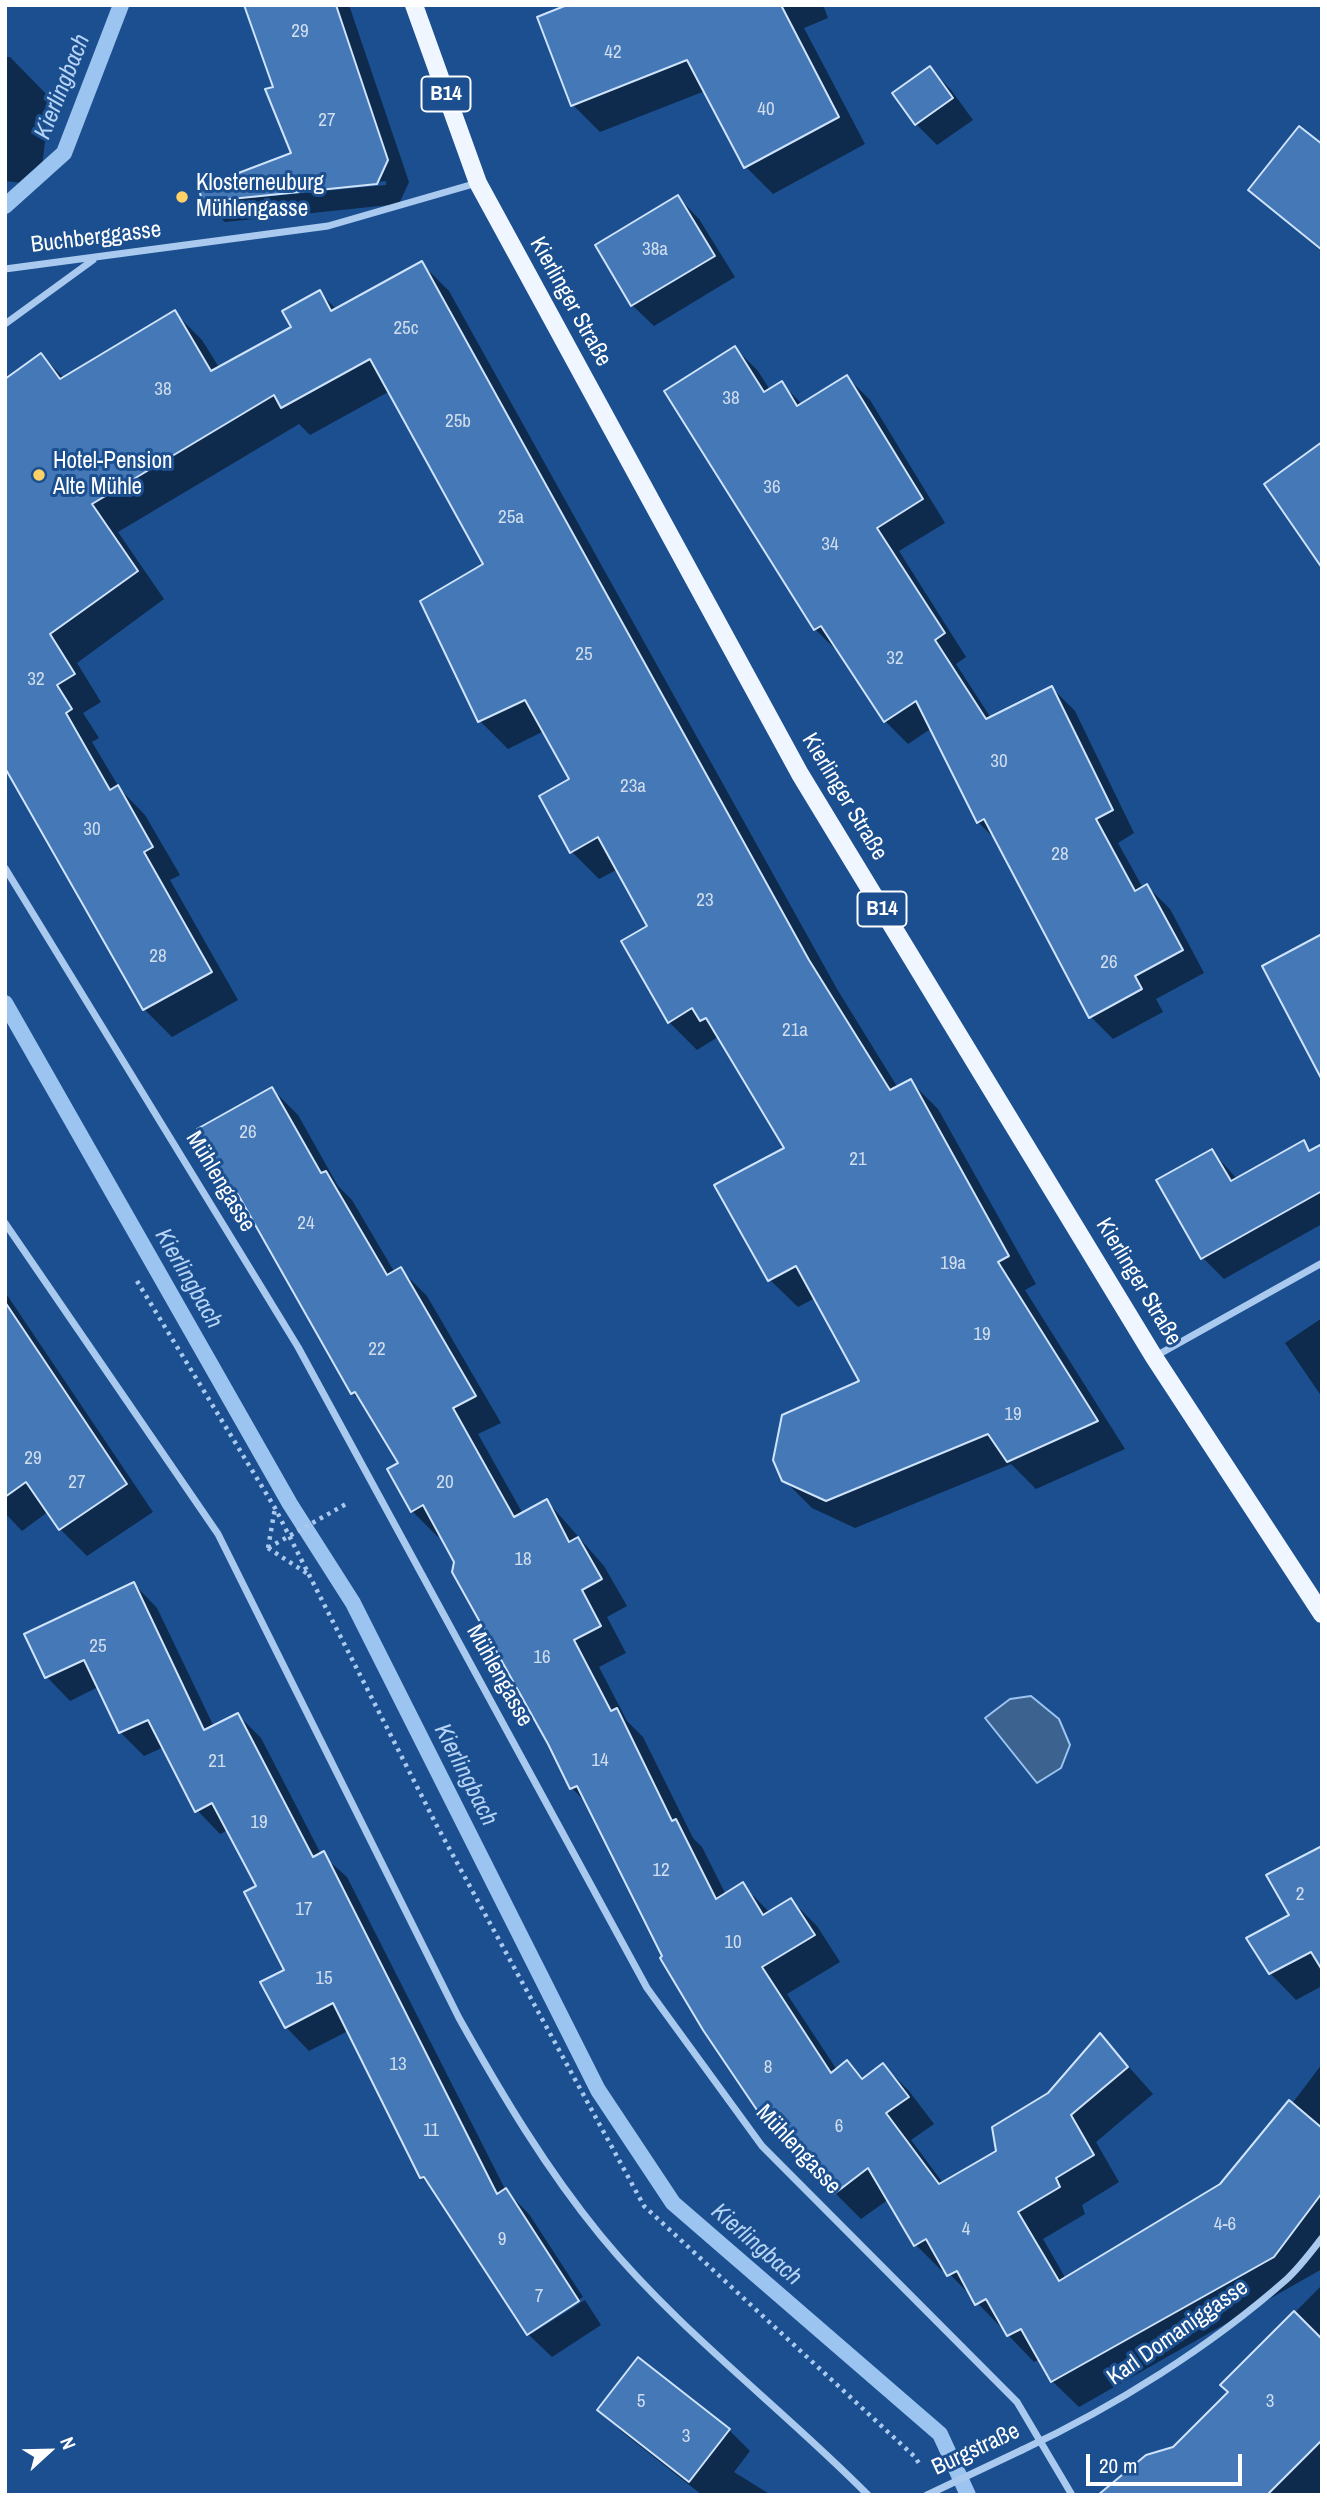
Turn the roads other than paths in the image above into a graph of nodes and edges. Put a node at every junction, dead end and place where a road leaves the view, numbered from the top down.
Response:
1 (414, 5) edge
2 (478, 183) junction
3 (94, 260) junction
4 (5, 269) edge
5 (5, 324) edge
6 (5, 868) edge
7 (5, 1223) edge
8 (1322, 1264) edge
9 (1154, 1357) junction
10 (1322, 1614) edge
11 (1322, 2238) edge
12 (1042, 2440) junction
13 (868, 2495) edge
14 (927, 2495) edge
15 (1072, 2495) edge

1 - 2 main road, Kierlinger Straße / B14
2 - 3 street, Buchberggasse
2 - 9 main road, Kierlinger Straße / B14
3 - 4 street, Buchberggasse
3 - 5 street
6 - 12 street, Mühlengasse
7 - 13 street
8 - 9 street
9 - 10 main road, Kierlinger Straße / B14
11 - 12 street, Karl Domaniggasse
12 - 14 street, Burgstraße, bridge
12 - 15 street, Mühlengasse

